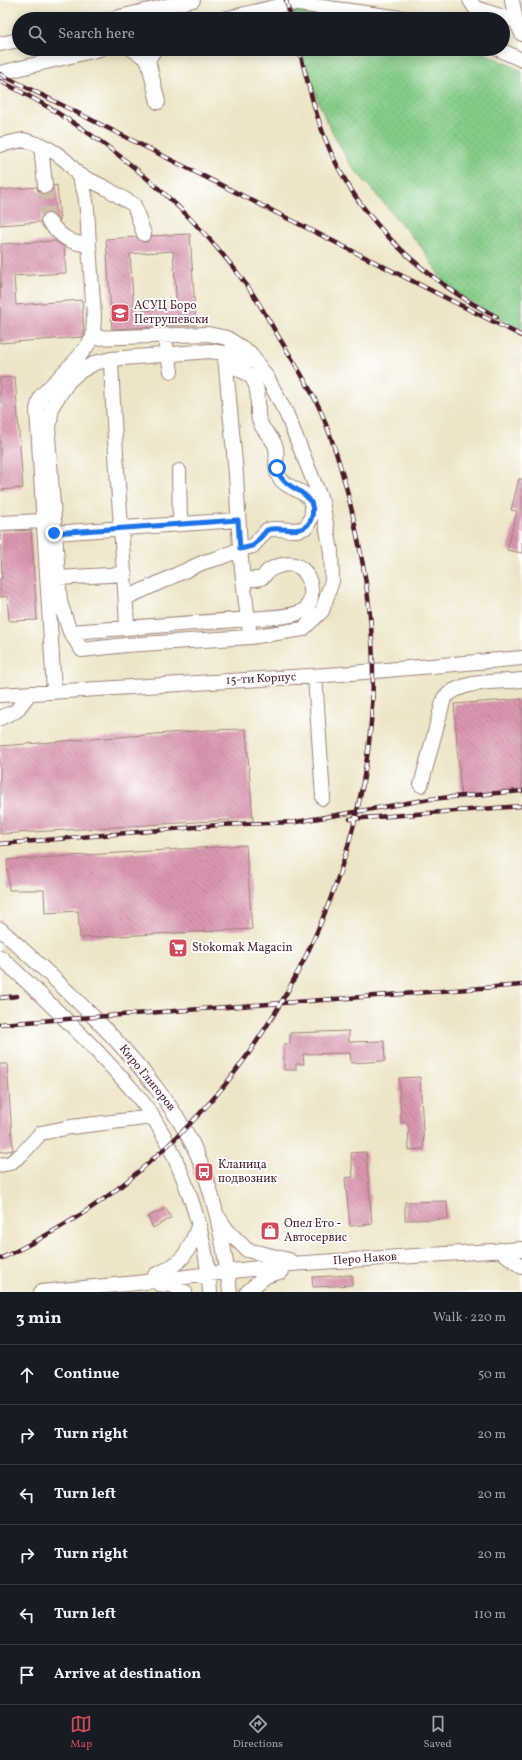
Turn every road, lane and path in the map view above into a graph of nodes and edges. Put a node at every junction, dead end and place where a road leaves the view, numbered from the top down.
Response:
1 (193, 0) edge
2 (470, 0) edge
3 (512, 0) edge
4 (297, 2) edge
5 (141, 12) edge
6 (254, 12) edge
7 (363, 12) edge
8 (487, 12) edge
9 (510, 19) edge
10 (516, 21) junction
11 (522, 34) edge
12 (12, 41) edge
13 (0, 44) edge
14 (510, 54) edge
15 (71, 56) edge
16 (152, 56) edge
17 (522, 60) edge
18 (0, 73) edge
19 (158, 102) dead end
20 (0, 145) edge
21 (41, 145) junction
22 (79, 175) junction
23 (44, 186) tunnel mouth
24 (48, 221) tunnel mouth
25 (144, 234) dead end
26 (89, 245) junction
27 (164, 335) junction
28 (92, 338) junction
29 (168, 354) junction
30 (225, 358) junction
31 (111, 359) junction
32 (255, 362) junction
33 (171, 371) dead end
34 (179, 471) dead end
35 (317, 505) junction
36 (233, 510) junction
37 (43, 521) junction
38 (0, 523) edge
39 (180, 524) junction
40 (122, 528) junction
41 (54, 533) junction
42 (240, 549) junction
43 (125, 574) junction
44 (58, 578) junction
45 (243, 579) junction
46 (126, 598) junction
47 (248, 619) junction
48 (127, 628) junction
49 (70, 632) junction
50 (250, 637) junction
51 (522, 658) edge
52 (315, 676) junction
53 (522, 680) edge
54 (54, 691) junction
55 (30, 693) junction
56 (0, 695) edge
57 (0, 718) edge
58 (421, 785) dead end
59 (323, 798) dead end
60 (0, 930) edge
61 (0, 957) edge
62 (153, 1117) junction
63 (0, 1165) edge
64 (216, 1214) junction
65 (199, 1224) junction
66 (522, 1249) edge
67 (500, 1250) junction
68 (305, 1263) junction
69 (522, 1267) edge
70 (228, 1272) junction
71 (208, 1274) junction
72 (137, 1283) junction
73 (42, 1292) edge
74 (185, 1292) edge
75 (210, 1292) edge
76 (230, 1292) edge
77 (247, 1292) edge

1 - 5 street
2 - 8 street
3 - 10 street
4 - 6 street
4 - 7 street
9 - 10 street
10 - 11 street
12 - 13 street
14 - 17 street
15 - 18 street
16 - 19 street
20 - 21 street
21 - 22 street
21 - 23 street
22 - 25 street
22 - 26 street
24 - 26 street
26 - 28 street
27 - 28 street
27 - 29 street
27 - 32 street
28 - 37 street
29 - 30 street
29 - 31 street
29 - 33 street
30 - 32 street
30 - 35 street
30 - 36 street
31 - 40 street
31 - 41 street
32 - 35 street
34 - 39 street
35 - 42 street
35 - 50 street
36 - 39 street
36 - 42 street
37 - 38 street
37 - 54 street
39 - 40 street
40 - 41 street
40 - 43 street
41 - 44 street
42 - 45 street
42 - 46 street
43 - 44 street
43 - 46 street
44 - 49 street
45 - 47 street
45 - 47 street
46 - 48 street
47 - 48 street
47 - 50 street
48 - 49 street
49 - 50 street
51 - 52 street, 15-ти Корпус
52 - 54 street, 15-ти Корпус
52 - 59 street
53 - 58 street
54 - 55 street, 15-ти Корпус
55 - 56 street, 15-ти Корпус
55 - 57 street
60 - 64 street, Киро Глигоров
61 - 62 street, Киро Глигоров
62 - 63 street
62 - 65 street, Киро Глигоров
64 - 68 street
64 - 70 street, Киро Глигоров
65 - 71 street, Киро Глигоров
65 - 72 street
66 - 67 street, Перо Наков
67 - 68 street, Перо Наков
67 - 69 street
68 - 70 street, Перо Наков
68 - 77 street
70 - 71 street, Перо Наков
70 - 76 street, Киро Глигоров
71 - 72 street, Перо Наков
71 - 75 street, Киро Глигоров
72 - 73 street
72 - 74 street

